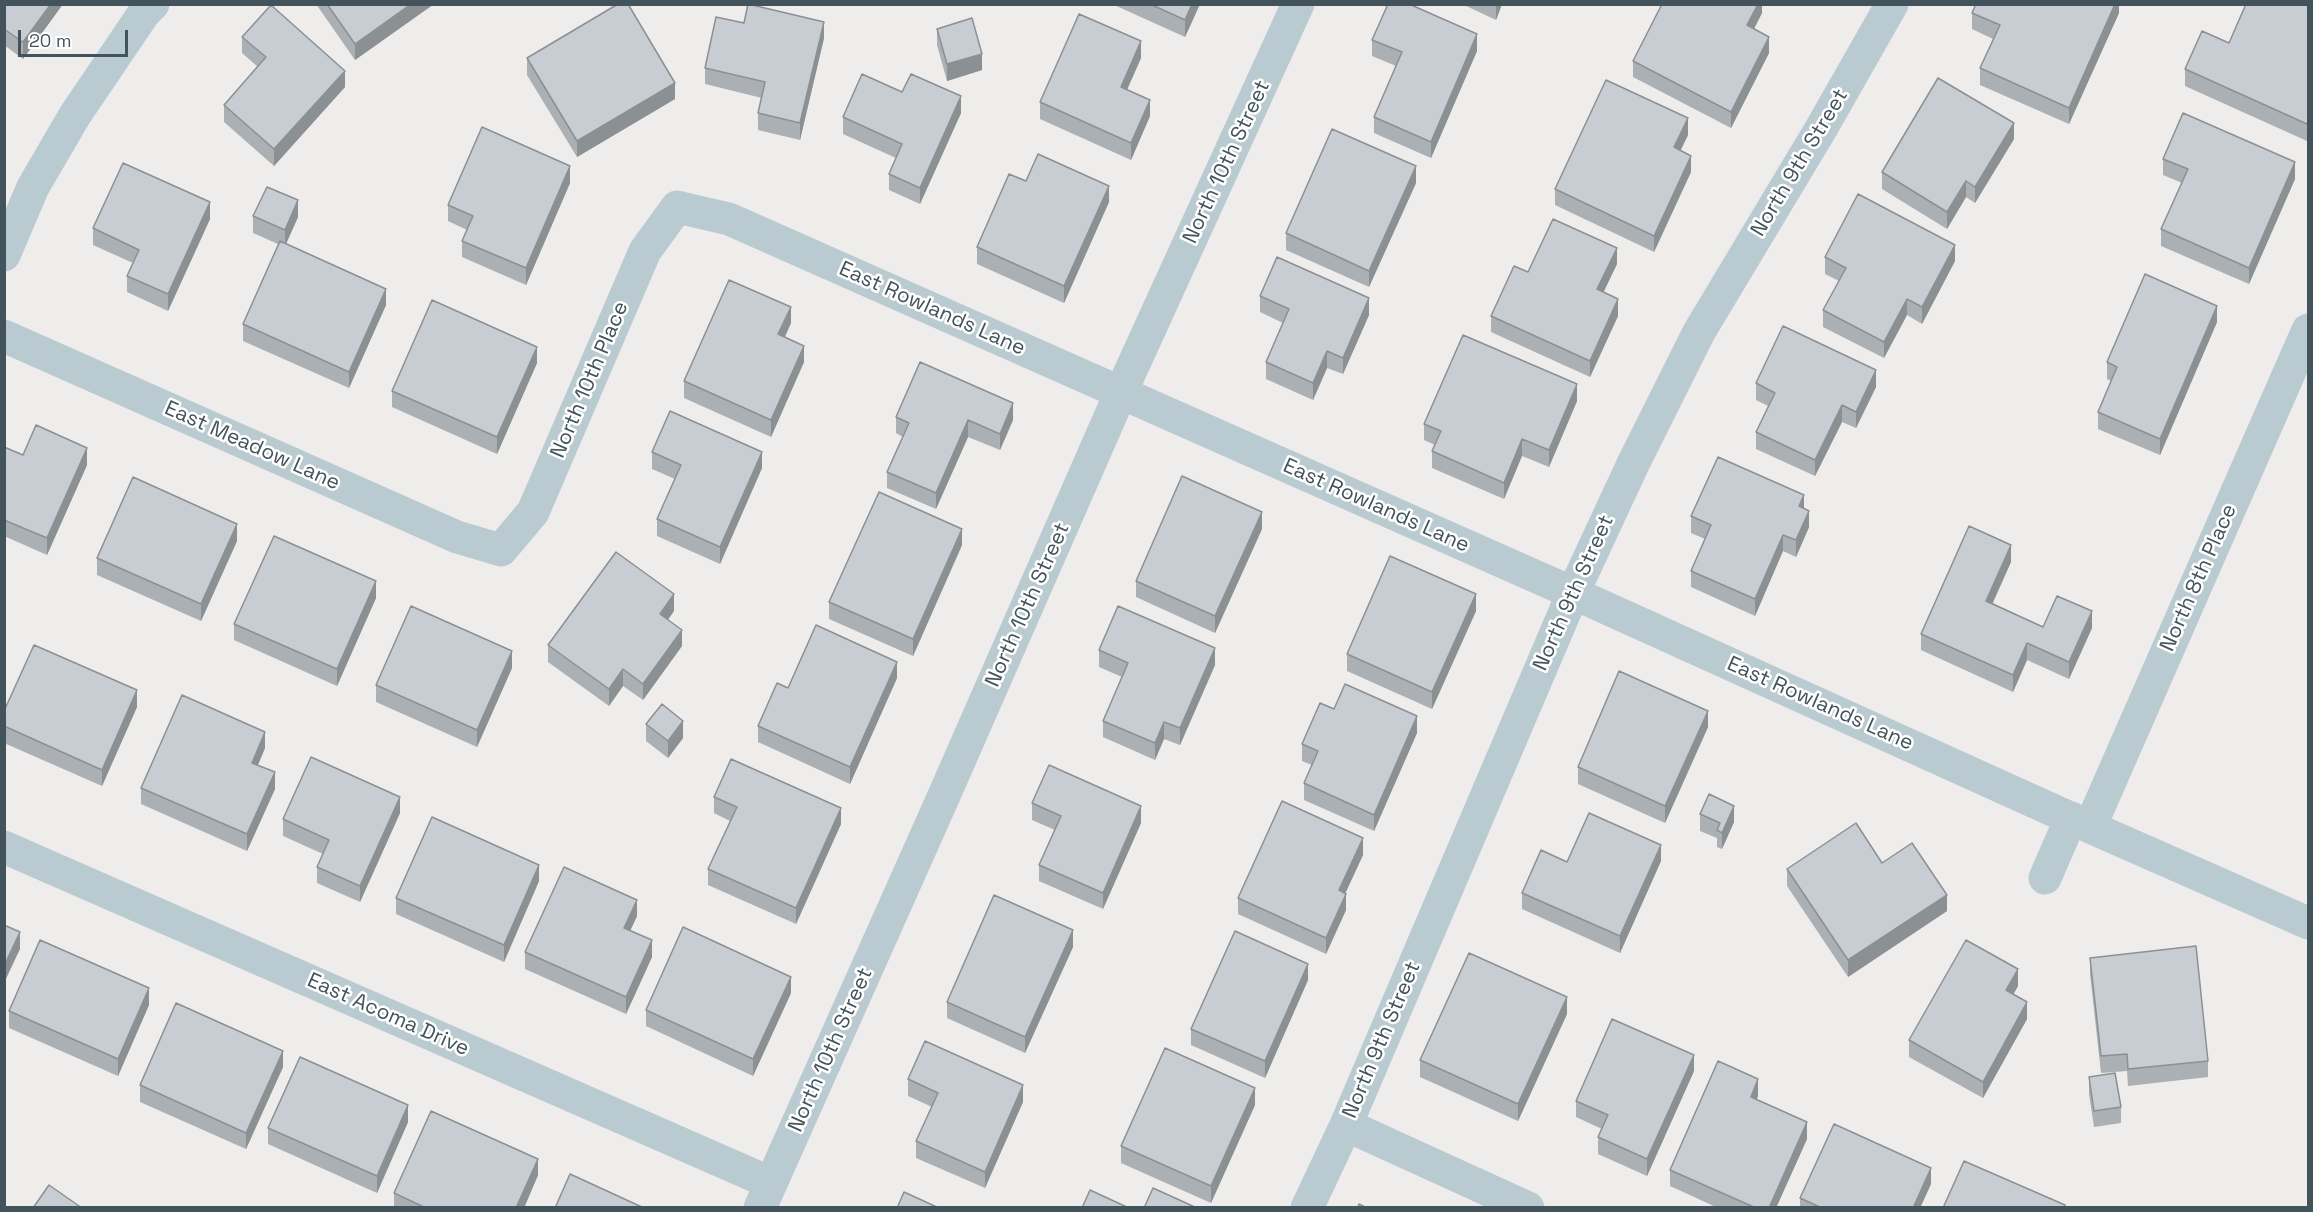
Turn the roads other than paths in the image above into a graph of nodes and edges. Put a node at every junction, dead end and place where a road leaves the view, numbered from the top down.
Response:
1 (153, 4) edge
2 (1299, 4) edge
3 (1892, 4) edge
4 (677, 207) joint
5 (4, 255) edge
6 (2308, 330) edge
7 (4, 336) edge
8 (1121, 392) junction
9 (501, 550) joint
10 (1573, 593) junction
11 (2080, 822) junction
12 (4, 847) edge
13 (2045, 878) dead end
14 (2308, 923) edge
15 (1346, 1125) junction
16 (766, 1195) edge
17 (1307, 1208) edge
18 (1528, 1208) edge

1 - 5 street
2 - 8 street, North 10th Street
3 - 10 street, North 9th Street
4 - 8 street, East Rowlands Lane
4 - 9 street, North 10th Place
6 - 11 street, North 8th Place
7 - 9 street, East Meadow Lane
8 - 10 street, East Rowlands Lane
8 - 16 street, North 10th Street
10 - 11 street, East Rowlands Lane
10 - 15 street, North 9th Street
11 - 13 street
11 - 14 street, East Rowlands Lane
12 - 16 street, East Acoma Drive
15 - 17 street, North 9th Street
15 - 18 street

